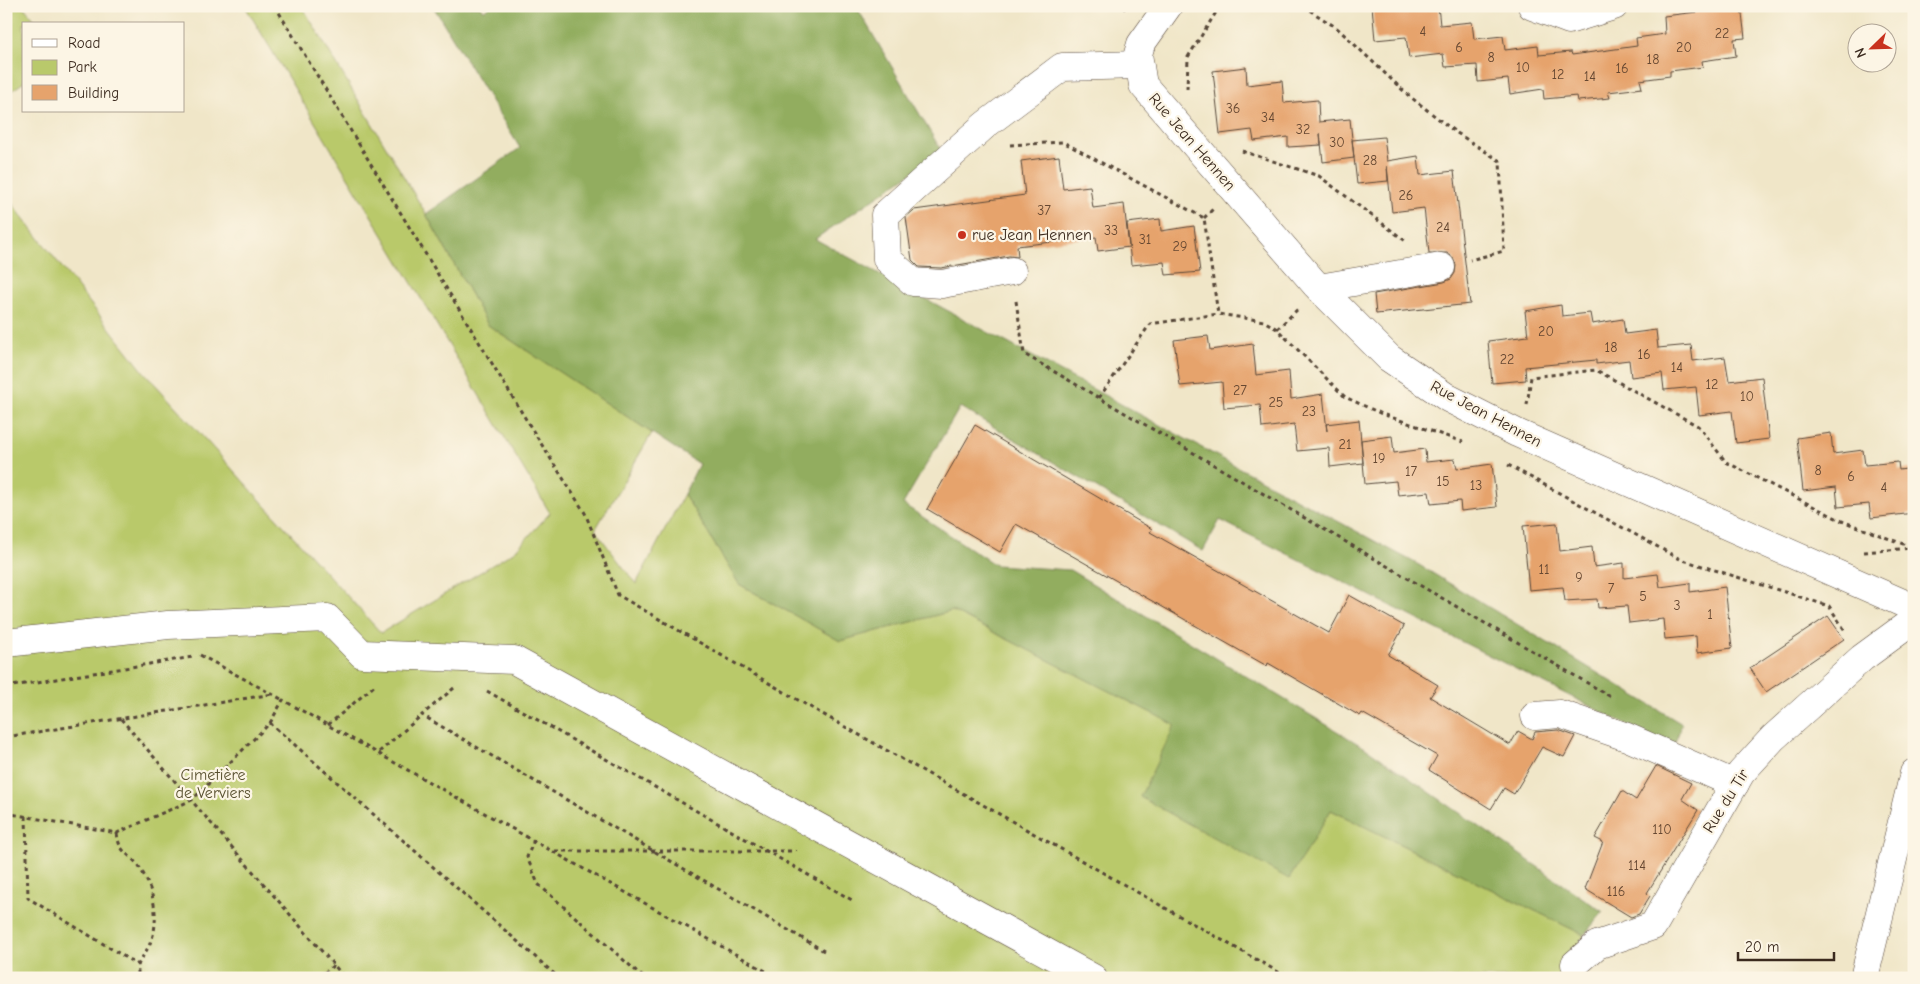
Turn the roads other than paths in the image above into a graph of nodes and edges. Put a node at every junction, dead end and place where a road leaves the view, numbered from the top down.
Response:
1 (1168, 6) edge
2 (1532, 6) edge
3 (1614, 6) edge
4 (1139, 65) junction
5 (1441, 266) road end
6 (1012, 271) road end
7 (1319, 288) junction
8 (1914, 608) edge
9 (1914, 620) edge
10 (6, 643) edge
11 (1535, 716) dead end
12 (1914, 772) edge
13 (1735, 784) junction
14 (1575, 964) dead end
15 (1093, 978) edge
16 (1864, 978) edge

1 - 4 street, Rue Jean Hennen
2 - 3 street
4 - 6 street
4 - 7 street, Rue Jean Hennen
5 - 7 street
7 - 8 street, Rue Jean Hennen
9 - 13 street, Rue du Tir
10 - 15 street
11 - 13 street
12 - 16 street
13 - 14 street, Rue du Tir

